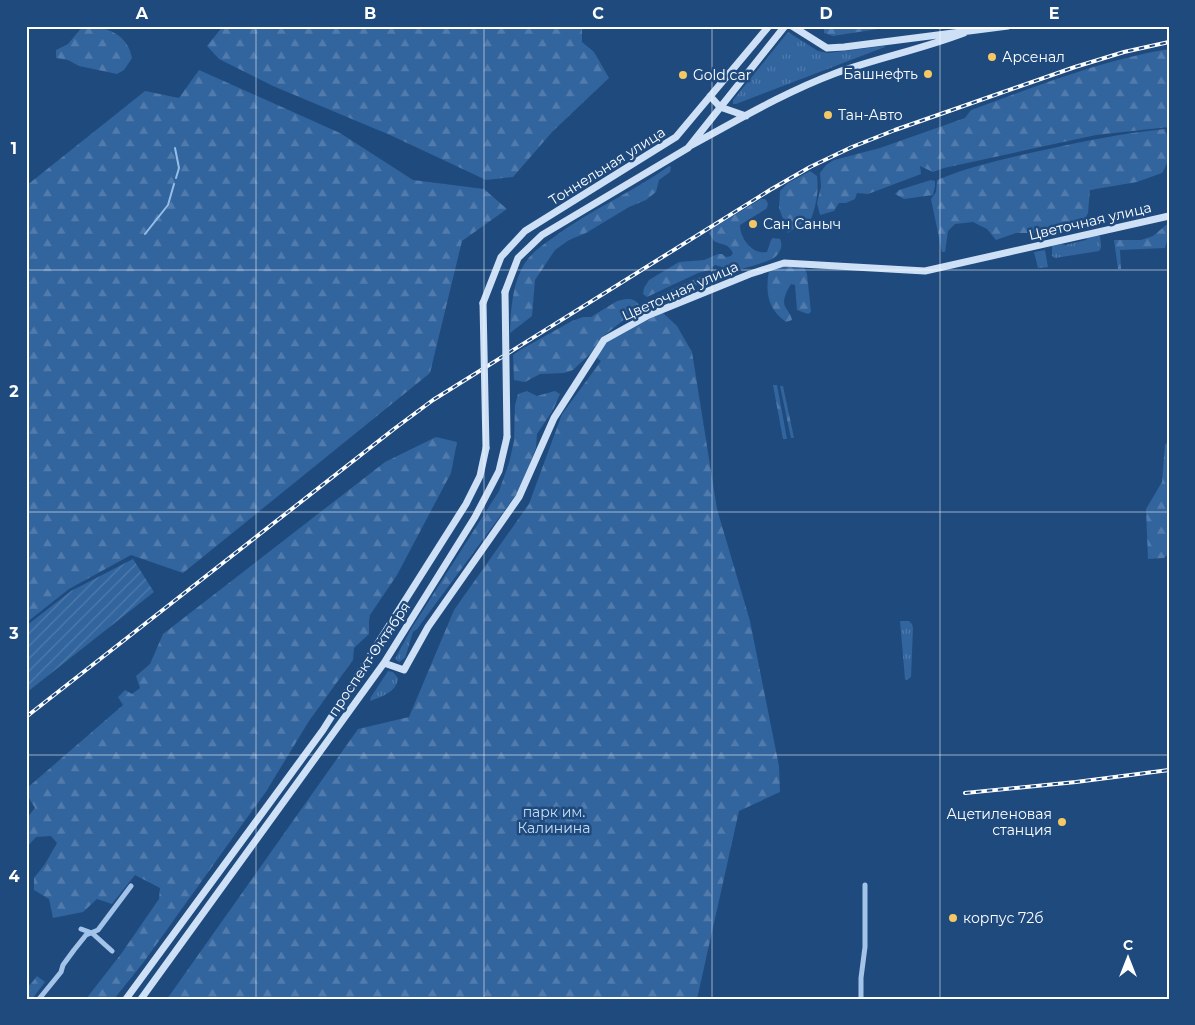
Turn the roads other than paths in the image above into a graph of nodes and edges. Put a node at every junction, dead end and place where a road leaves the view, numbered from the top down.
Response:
1 (769, 26) edge
2 (785, 26) edge
3 (792, 26) edge
4 (1008, 26) edge
5 (964, 33) junction
6 (710, 96) junction
7 (720, 107) junction
8 (746, 116) junction
9 (688, 148) junction
10 (1169, 216) edge
11 (505, 292) joint
12 (483, 303) joint
13 (384, 663) junction
14 (864, 885) dead end
15 (131, 886) dead end
16 (81, 929) dead end
17 (92, 933) junction
18 (112, 951) dead end
19 (39, 999) edge
20 (126, 999) edge
21 (141, 999) edge
22 (862, 999) edge

1 - 6 main road, Тоннельная улица
2 - 7 main road, Тоннельная улица
3 - 5 main road
4 - 5 main road
5 - 8 main road
6 - 7 main road
6 - 12 main road, Тоннельная улица
7 - 8 main road
7 - 9 main road, Тоннельная улица
8 - 9 main road
9 - 11 main road, Тоннельная улица
10 - 13 main road, Цветочная улица
11 - 13 main road, проспект Октября, bridge
12 - 20 main road, проспект Октября, bridge
13 - 21 main road, проспект Октября
14 - 22 street
15 - 17 street
16 - 17 street
17 - 18 street
17 - 19 street

